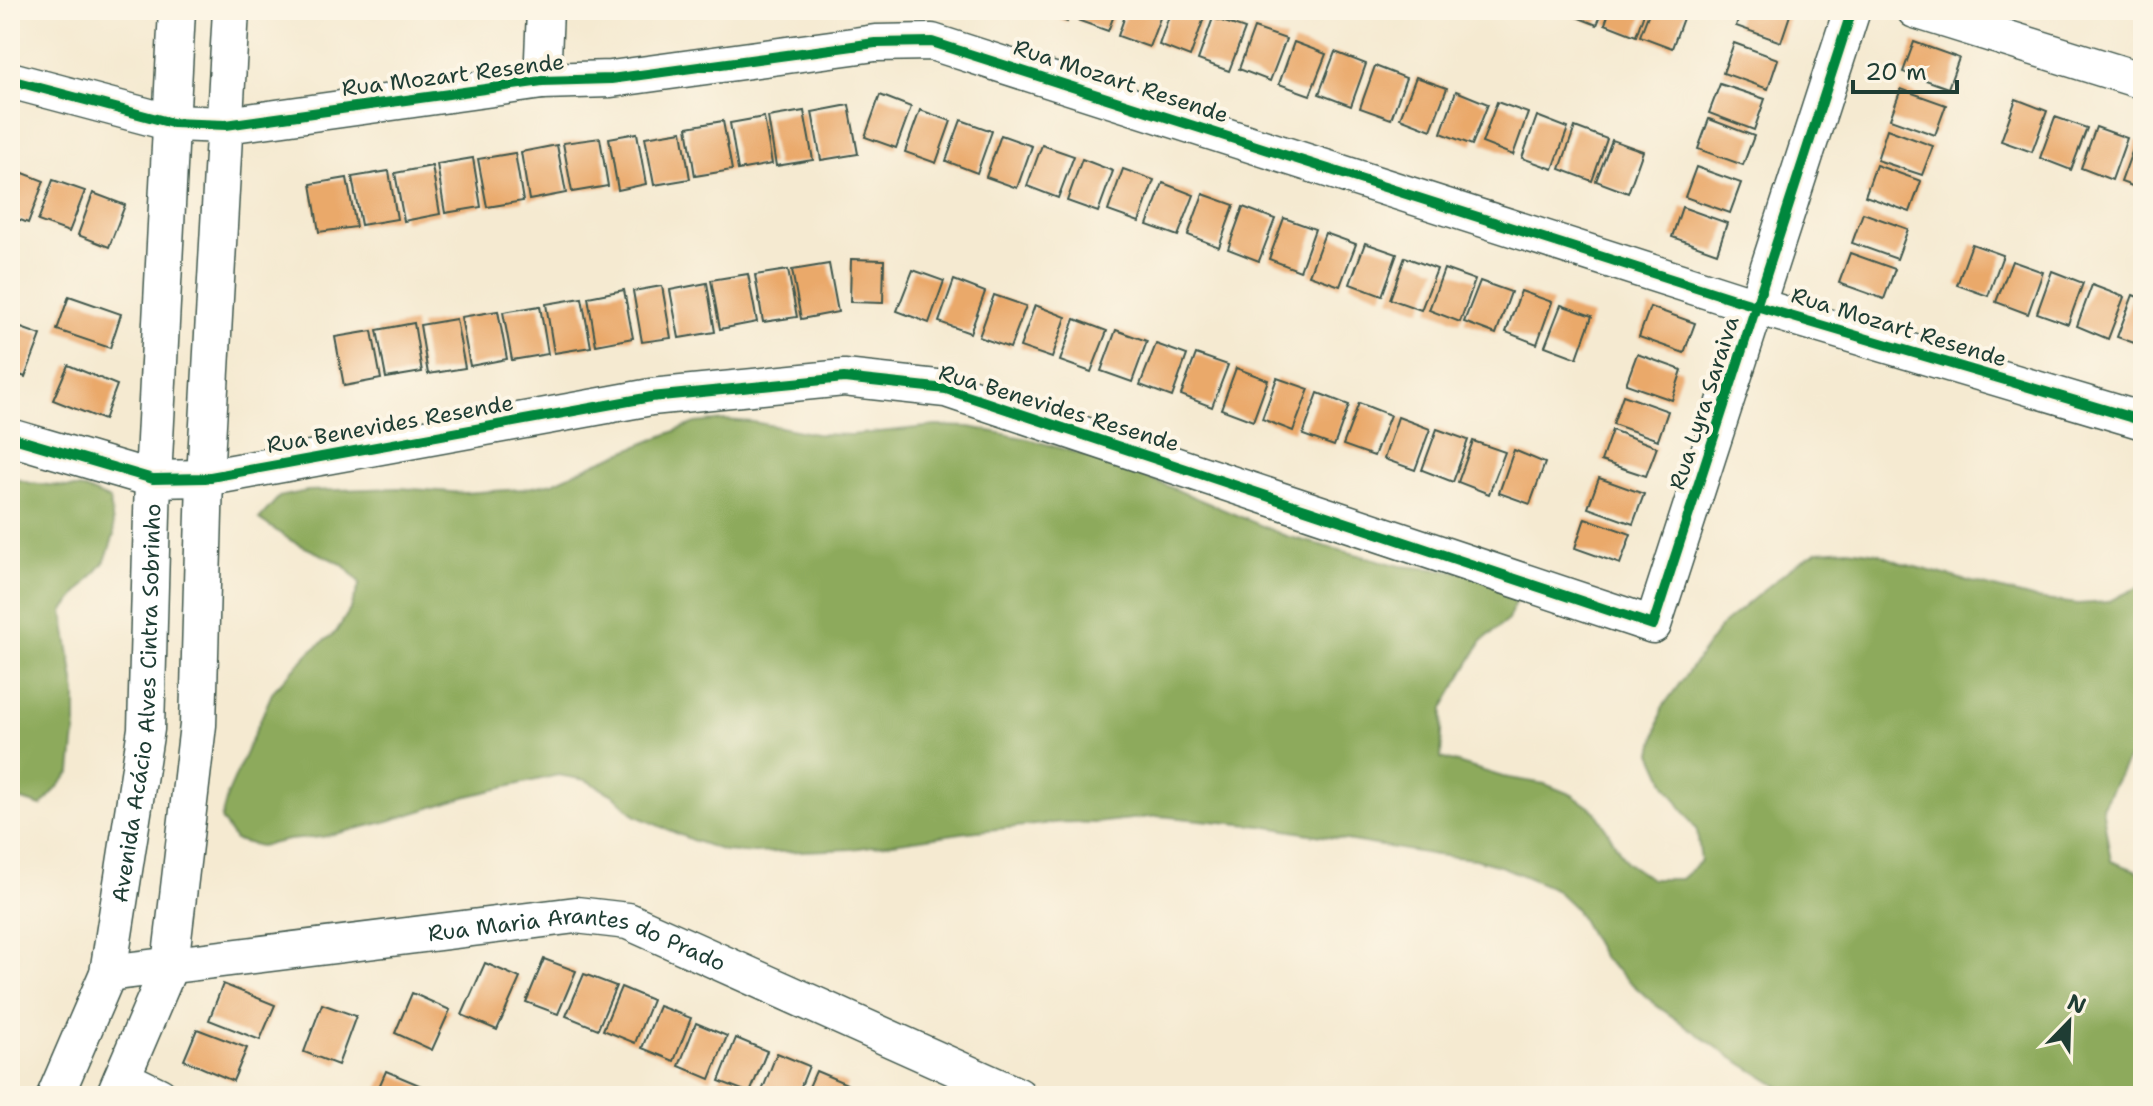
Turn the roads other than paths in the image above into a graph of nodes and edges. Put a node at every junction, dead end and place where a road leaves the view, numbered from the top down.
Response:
1 (177, 10) edge
2 (231, 10) edge
3 (545, 10) edge
4 (1852, 10) edge
5 (1915, 10) edge
6 (876, 26) edge
7 (10, 80) edge
8 (542, 81) junction
9 (2143, 81) edge
10 (172, 123) junction
11 (226, 125) junction
12 (1757, 306) junction
13 (2143, 421) edge
14 (10, 437) edge
15 (205, 478) junction
16 (153, 479) junction
17 (1653, 625) joint
18 (170, 965) junction
19 (108, 973) junction
20 (118, 1087) edge
21 (55, 1096) edge
22 (159, 1096) edge
23 (1018, 1096) edge

1 - 10 street, Avenida Acácio Alves Cintra Sobrinho
2 - 11 street
3 - 8 street
4 - 12 street, Rua Lyra Saraiva
5 - 9 street
6 - 8 street, Rua Mozart Resende
6 - 12 street, Rua Mozart Resende
7 - 10 street, Rua Mozart Resende
8 - 11 street, Rua Mozart Resende
10 - 11 street, Rua Mozart Resende
10 - 16 street, Avenida Acácio Alves Cintra Sobrinho
11 - 15 street
12 - 13 street, Rua Mozart Resende
12 - 17 street, Rua Lyra Saraiva
14 - 16 street, Rua Benevides Resende
15 - 16 street, Rua Benevides Resende
15 - 17 street, Rua Benevides Resende
15 - 18 street
16 - 19 street, Avenida Acácio Alves Cintra Sobrinho
18 - 19 street, Rua Maria Arantes do Prado
18 - 20 street
18 - 23 street, Rua Maria Arantes do Prado
19 - 21 street, Avenida Acácio Alves Cintra Sobrinho
20 - 22 street

